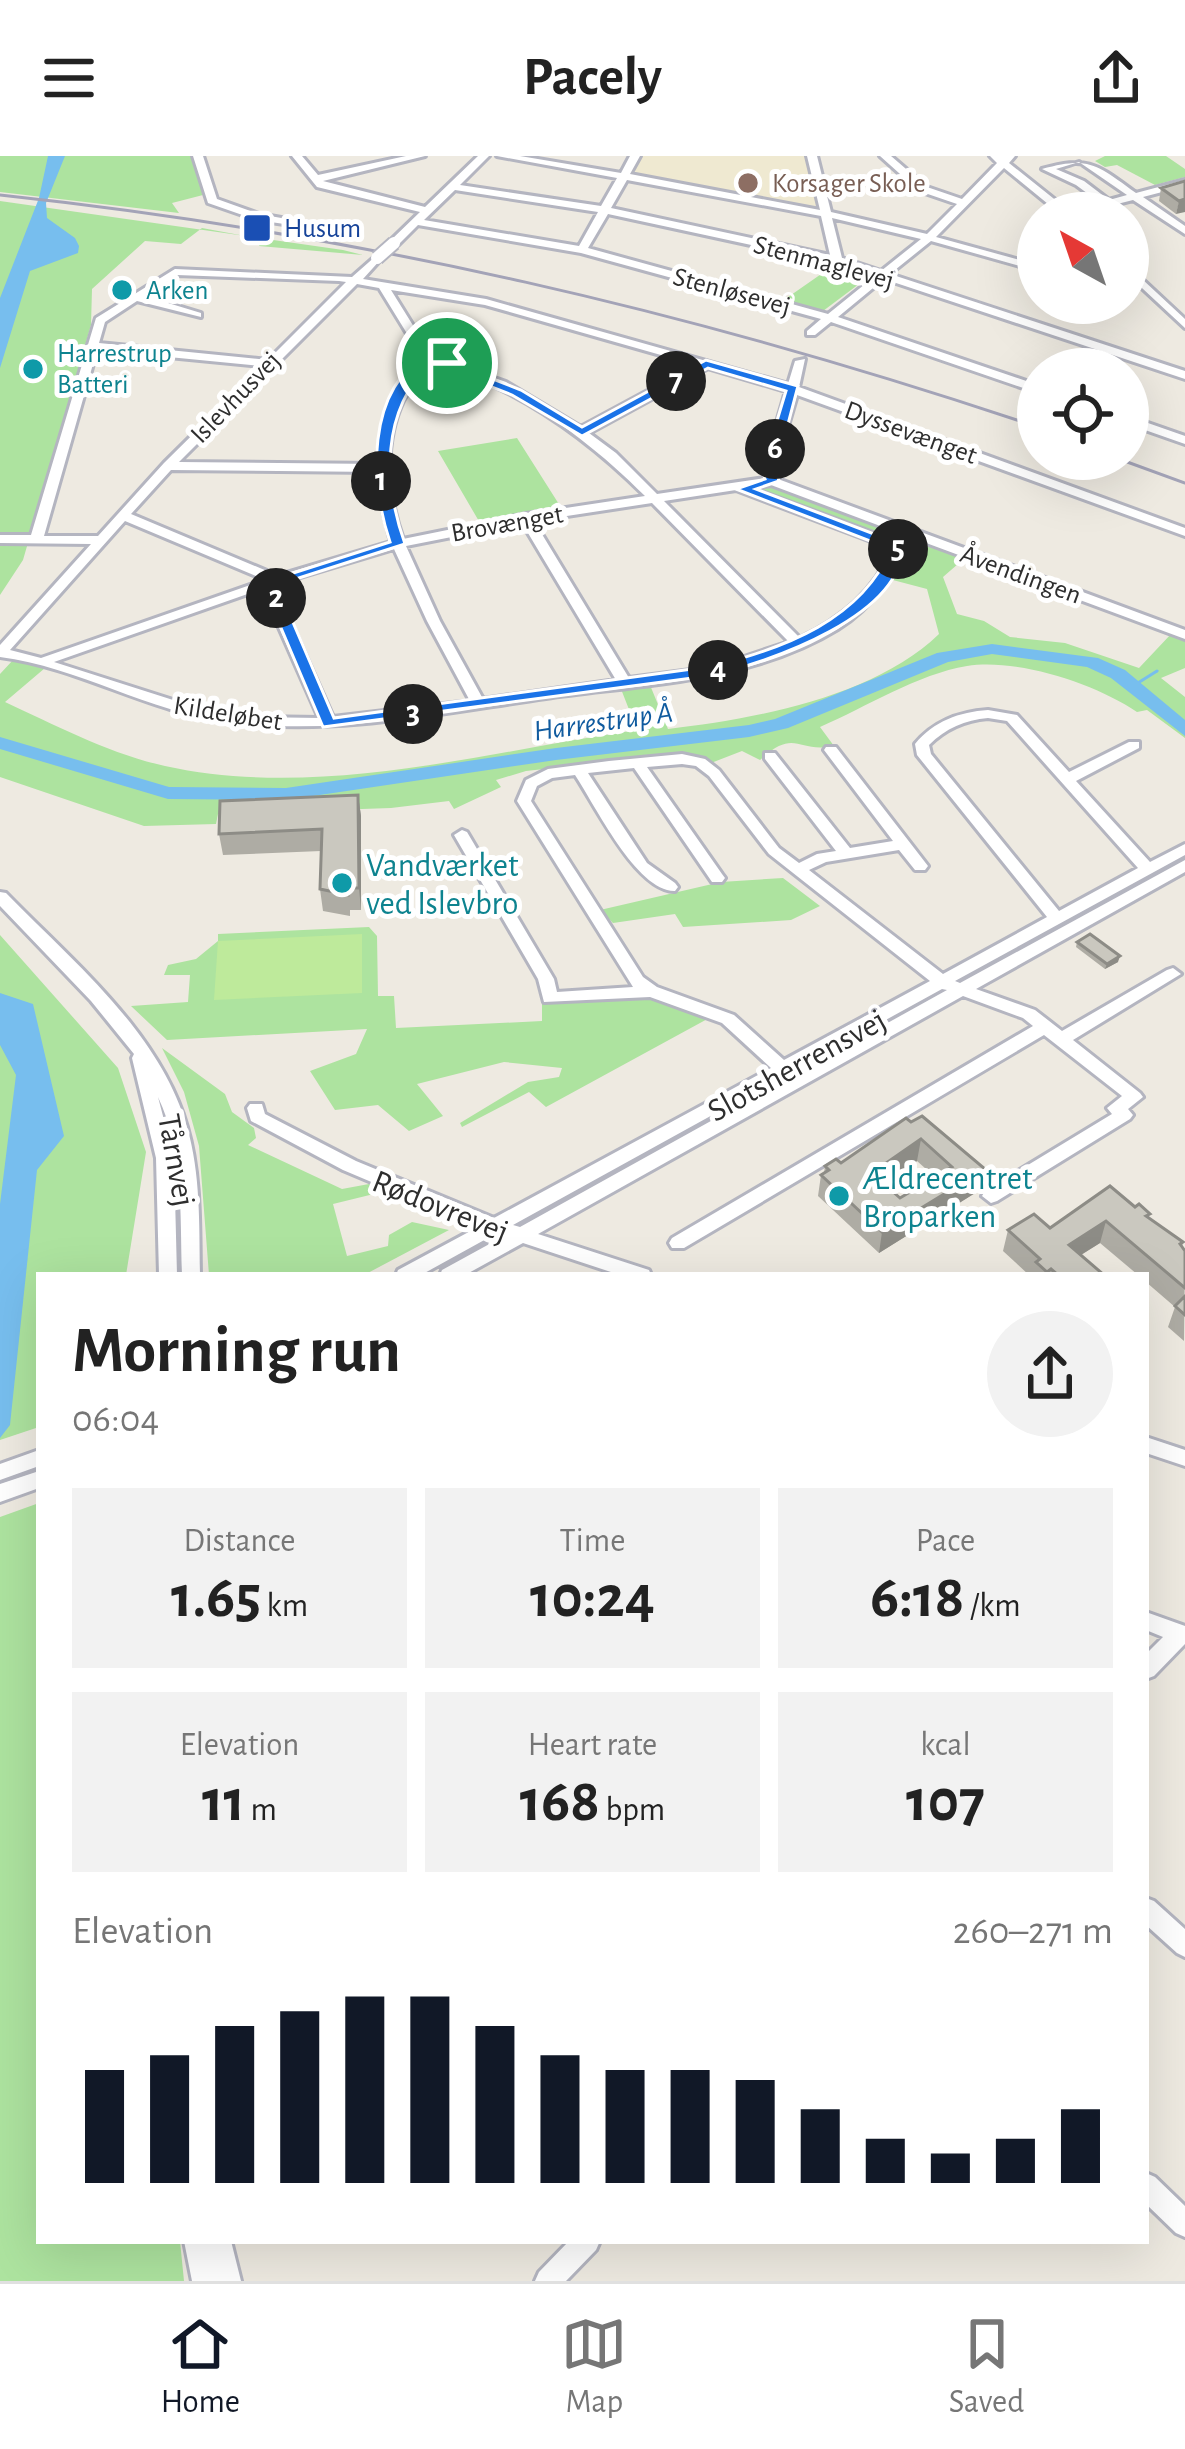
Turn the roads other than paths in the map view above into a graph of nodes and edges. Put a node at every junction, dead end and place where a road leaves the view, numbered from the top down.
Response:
1 (198, 156) edge
2 (297, 156) edge
3 (420, 156) edge
4 (484, 156) edge
5 (502, 156) edge
6 (635, 156) edge
7 (812, 156) edge
8 (885, 156) edge
9 (1079, 157) edge
10 (1003, 158) edge
11 (624, 175) junction
12 (316, 178) junction
13 (1185, 183) edge
14 (454, 187) junction
15 (1043, 192) edge
16 (1092, 192) edge
17 (1133, 192) edge
18 (1149, 192) edge
19 (964, 203) junction
20 (1149, 203) edge
21 (605, 209) junction
22 (429, 211) junction
23 (827, 213) junction
24 (417, 222) junction
25 (332, 228) dead end
26 (1185, 231) edge
27 (932, 235) junction
28 (582, 250) junction
29 (838, 260) junction
30 (1017, 261) edge
31 (880, 275) junction
32 (353, 280) junction
33 (382, 284) junction
34 (1149, 291) edge
35 (135, 297) junction
36 (197, 316) dead end
37 (827, 317) junction
38 (1185, 325) edge
39 (811, 333) dead end
40 (94, 346) junction
41 (428, 358) junction
42 (801, 362) dead end
43 (267, 363) junction
44 (706, 364) junction
45 (1185, 375) edge
46 (1017, 382) edge
47 (793, 389) junction
48 (1149, 427) edge
49 (582, 432) junction
50 (1185, 440) edge
51 (168, 466) junction
52 (381, 468) junction
53 (772, 481) junction
54 (742, 489) junction
55 (655, 500) junction
56 (122, 515) junction
57 (526, 518) junction
58 (906, 532) junction
59 (1185, 532) edge
60 (37, 538) junction
61 (0, 539) edge
62 (99, 541) junction
63 (398, 544) junction
64 (898, 548) junction
65 (269, 583) junction
66 (1185, 635) edge
67 (798, 643) junction
68 (0, 653) edge
69 (43, 660) junction
70 (625, 683) junction
71 (478, 704) junction
72 (328, 723) junction
73 (1135, 746) dead end
74 (831, 750) dead end
75 (770, 756) dead end
76 (638, 764) junction
77 (580, 770) junction
78 (1068, 779) junction
79 (462, 835) dead end
80 (903, 844) junction
81 (1185, 849) edge
82 (846, 854) junction
83 (1185, 865) edge
84 (920, 866) dead end
85 (798, 869) junction
86 (1148, 869) junction
87 (717, 878) dead end
88 (670, 887) dead end
89 (0, 897) edge
90 (1058, 920) junction
91 (1172, 974) dead end
92 (943, 983) junction
93 (651, 991) junction
94 (964, 991) junction
95 (1046, 1026) junction
96 (1062, 1039) junction
97 (139, 1054) junction
98 (785, 1071) junction
99 (256, 1108) dead end
100 (991, 1196) dead end
101 (498, 1226) junction
102 (519, 1236) junction
103 (679, 1243) dead end
104 (168, 1272) edge
105 (191, 1272) edge
106 (411, 1272) edge
107 (453, 1272) edge
108 (633, 1272) edge
109 (1149, 1446) edge
110 (36, 1458) edge
111 (1185, 1458) edge
112 (0, 1472) edge
113 (36, 1480) edge
114 (0, 1493) edge
115 (1149, 1622) edge
116 (1183, 1635) edge
117 (1149, 1666) edge
118 (1149, 1912) edge
119 (1185, 1945) edge
120 (1149, 2189) edge
121 (1185, 2224) edge
122 (198, 2244) edge
123 (219, 2244) edge
124 (583, 2244) edge
125 (205, 2281) edge
126 (228, 2281) edge
127 (548, 2281) edge

1 - 25 street
2 - 12 street
3 - 12 street
4 - 14 street, Islevhusvej
5 - 11 street
6 - 11 street
7 - 23 street
8 - 19 street
9 - 16 street
9 - 17 street
10 - 15 street
10 - 19 street
11 - 21 street
11 - 23 street
12 - 22 street
13 - 18 street
14 - 21 street, Stenmaglevej
14 - 22 street, Islevhusvej
19 - 27 street
20 - 26 street
21 - 28 street
21 - 29 street, Stenmaglevej
22 - 24 street, Islevhusvej
23 - 27 street
23 - 29 street
24 - 28 street, Stenløsevej
24 - 32 street, Islevhusvej, bridge
27 - 30 street
27 - 31 street
28 - 37 street, Stenløsevej
29 - 31 street, Stenmaglevej
31 - 37 street
31 - 45 street, Stenmaglevej
32 - 33 street, Dyssevænget
32 - 35 street, Dyssevænget
32 - 43 street, Islevhusvej
33 - 41 street
33 - 44 street, Dyssevænget
34 - 38 street
35 - 36 street
35 - 40 street
37 - 39 street
37 - 46 street, Stenløsevej
40 - 43 street
40 - 60 street
41 - 49 street
41 - 52 street
42 - 47 street
43 - 51 street, Islevhusvej
44 - 47 street, Dyssevænget
44 - 49 street
47 - 53 street
47 - 59 street, Dyssevænget
48 - 50 street
49 - 55 street
51 - 52 street
51 - 56 street, Islevhusvej
52 - 63 street
53 - 54 street, Brovænget
53 - 58 street, Åvendingen
54 - 55 street, Brovænget
54 - 64 street
55 - 57 street, Brovænget
55 - 67 street
56 - 62 street, Islevhusvej
56 - 65 street
57 - 63 street, Brovænget
57 - 70 street
58 - 64 street, Kildeløbet
58 - 66 street, Åvendingen
60 - 61 street
60 - 62 street
62 - 68 street, Islevhusvej
63 - 65 street, Brovænget
63 - 71 street
64 - 67 street, Kildeløbet
65 - 69 street, Brovænget
65 - 72 street
67 - 70 street, Kildeløbet
68 - 69 street, Kildeløbet
69 - 72 street, Kildeløbet
70 - 71 street, Kildeløbet
71 - 72 street, Kildeløbet
73 - 78 street
74 - 80 street
75 - 82 street
76 - 77 street
76 - 85 street
76 - 87 street
77 - 88 street
77 - 93 street
78 - 86 street
78 - 90 street
79 - 93 street
80 - 82 street
80 - 84 street
81 - 86 street, Slotsherrensvej
82 - 85 street
83 - 94 street, Slotsherrensvej
85 - 92 street
86 - 90 street, Slotsherrensvej
89 - 97 street, Tårnvej
90 - 92 street, Slotsherrensvej
91 - 96 street
92 - 94 street
92 - 98 street, Slotsherrensvej
93 - 98 street
94 - 95 street
94 - 102 street, Slotsherrensvej
95 - 96 street
95 - 103 street
96 - 100 street
97 - 104 street, Tårnvej
97 - 105 street, Tårnvej
98 - 101 street, Slotsherrensvej
99 - 101 street, Rødovrevej
101 - 102 street, Rødovrevej
101 - 106 street, Slotsherrensvej
102 - 107 street, Slotsherrensvej
102 - 108 street, Rødovrevej
109 - 111 street
110 - 112 street
113 - 114 street
115 - 116 street
116 - 117 street
118 - 119 street
120 - 121 street
122 - 125 street
123 - 126 street
124 - 127 street

